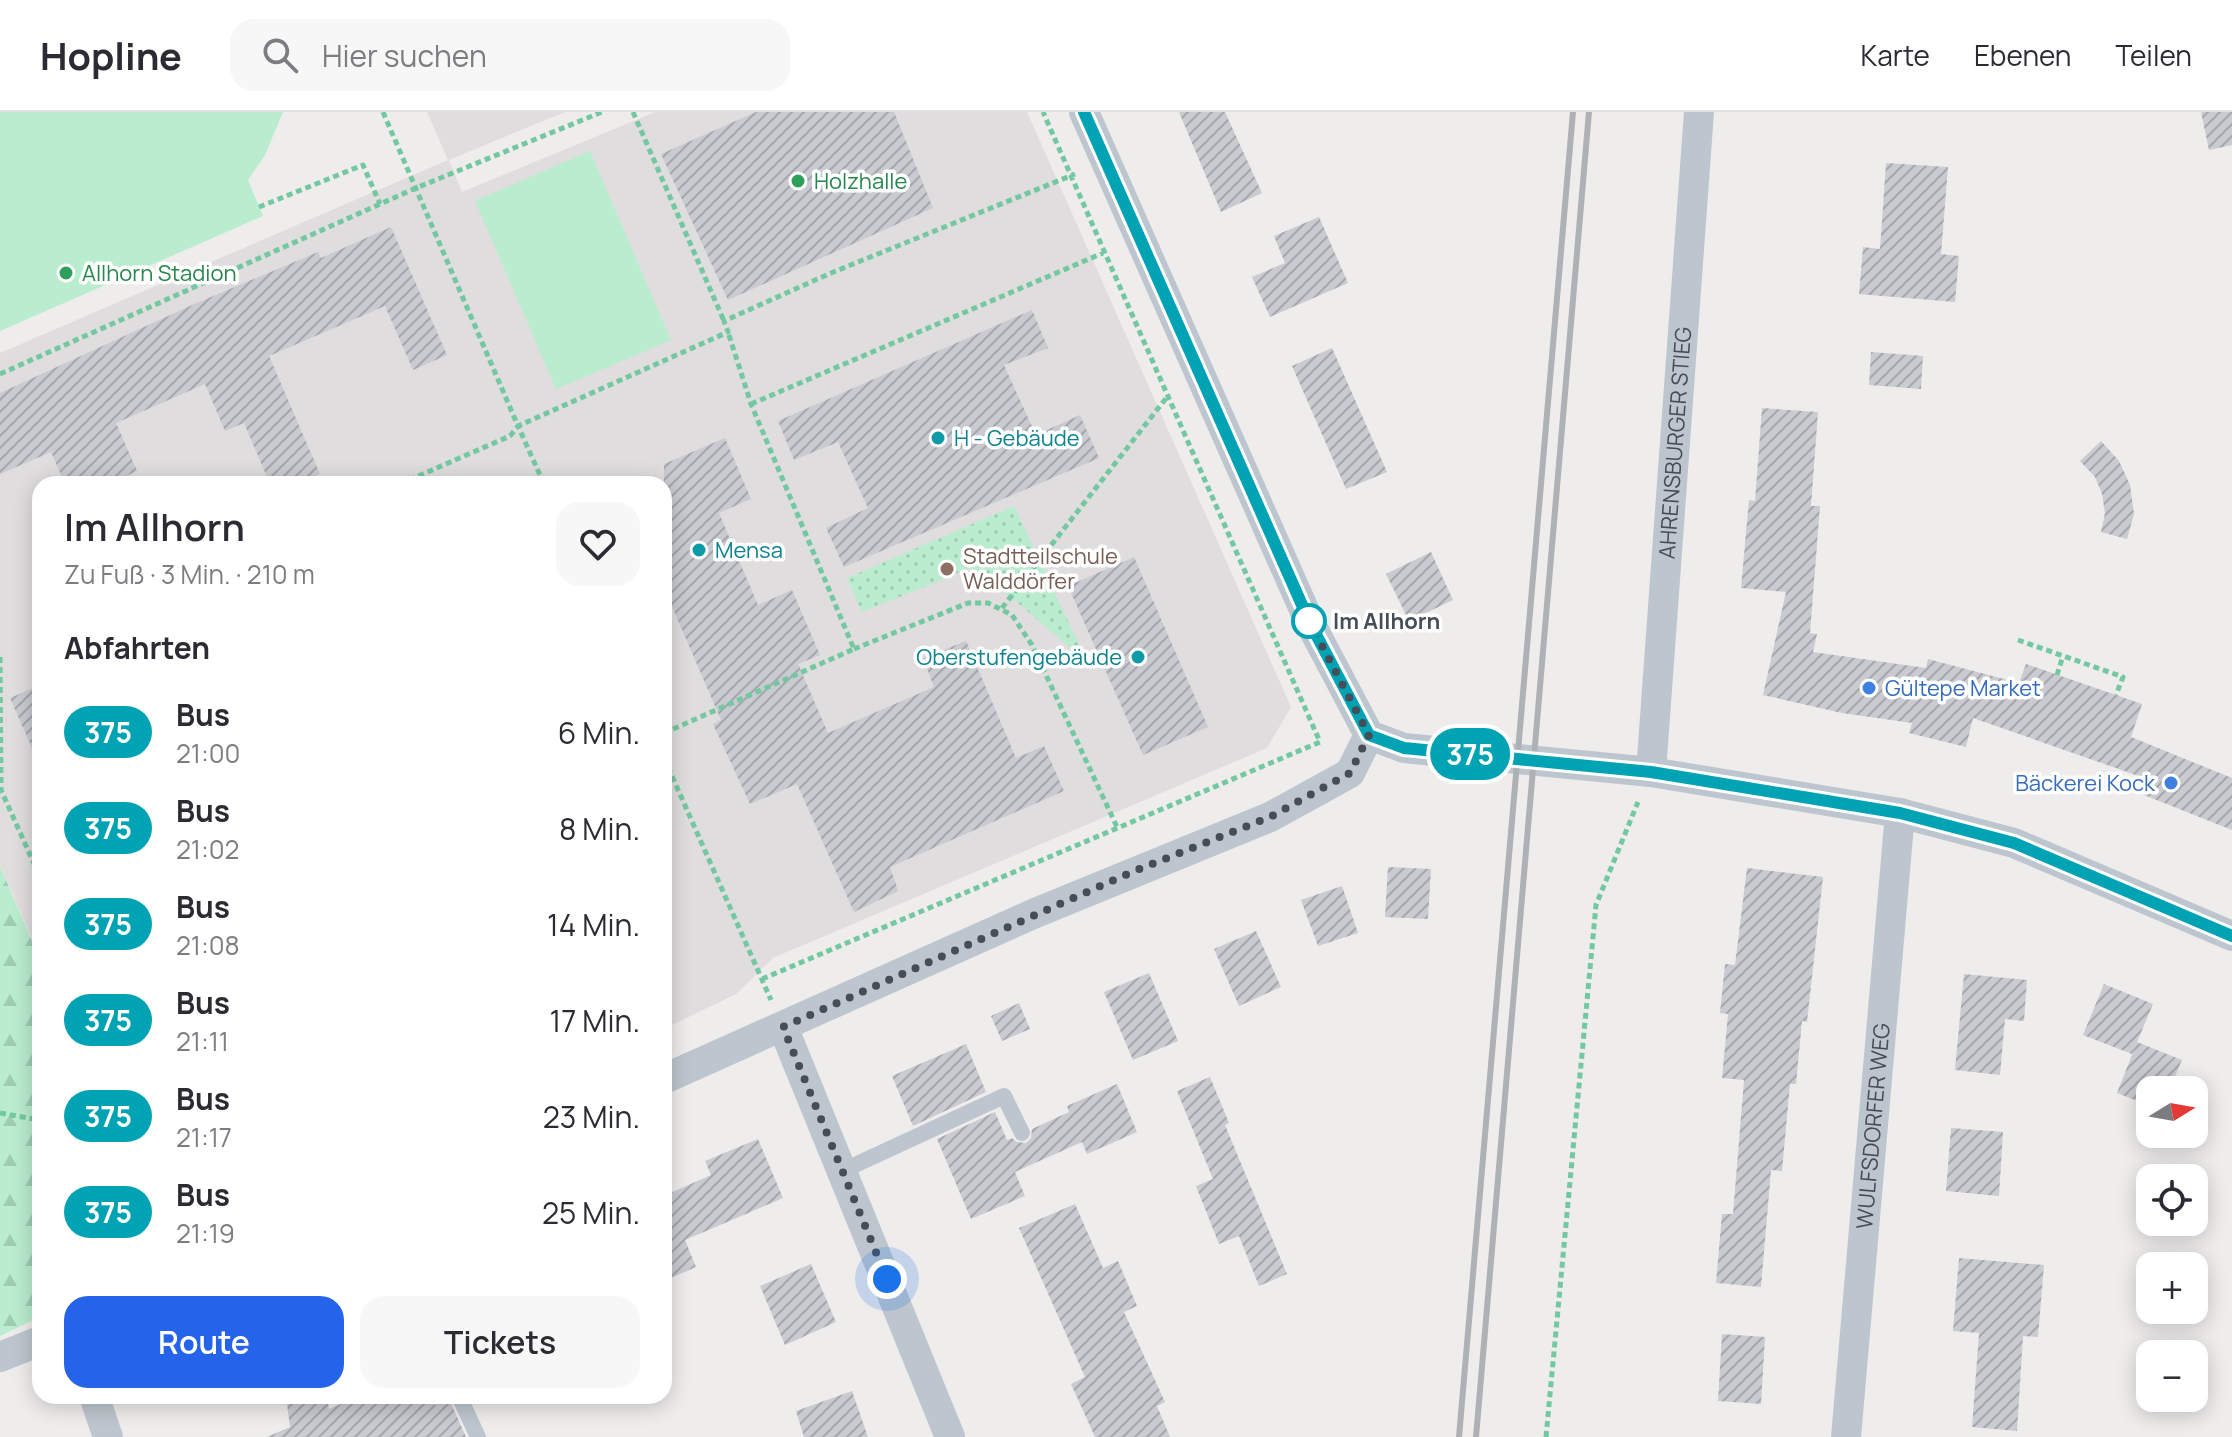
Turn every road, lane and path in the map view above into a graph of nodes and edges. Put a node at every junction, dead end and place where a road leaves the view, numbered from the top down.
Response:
1 (383, 112) edge
2 (602, 112) edge
3 (633, 112) edge
4 (1043, 112) edge
5 (1084, 112) edge
6 (1699, 112) edge
7 (1110, 167) junction
8 (1072, 175) junction
9 (416, 188) junction
10 (380, 204) junction
11 (259, 207) dead end
12 (1103, 253) junction
13 (724, 321) junction
14 (728, 332) junction
15 (0, 374) edge
16 (1167, 397) junction
17 (751, 404) junction
18 (518, 426) junction
19 (418, 476) edge
20 (540, 476) edge
21 (1002, 608) junction
22 (2018, 640) dead end
23 (854, 649) junction
24 (2063, 656) junction
25 (0, 657) edge
26 (2057, 675) dead end
27 (2116, 695) dead end
28 (672, 729) edge
29 (1369, 735) junction
30 (1651, 772) junction
31 (672, 776) edge
32 (1900, 813) junction
33 (1117, 827) junction
34 (32, 859) edge
35 (2232, 936) edge
36 (762, 979) junction
37 (783, 1027) junction
38 (672, 1076) edge
39 (0, 1113) edge
40 (32, 1119) edge
41 (1022, 1133) dead end
42 (842, 1171) junction
43 (32, 1344) edge
44 (0, 1357) edge
45 (97, 1404) edge
46 (463, 1404) edge
47 (108, 1437) edge
48 (478, 1437) edge
49 (950, 1437) edge
50 (1546, 1437) edge
51 (1846, 1437) edge

1 - 9 path
2 - 9 path
3 - 13 path
4 - 8 path
5 - 7 street
6 - 30 street, AHRENSBURGER STIEG
7 - 8 path
7 - 29 street
8 - 12 path
8 - 13 path
9 - 10 path
9 - 18 path
10 - 11 path
10 - 15 path
12 - 16 path
12 - 17 path
13 - 14 path
14 - 17 path
14 - 18 path
16 - 21 path
16 - 33 path
17 - 23 path
18 - 19 path
18 - 20 path
21 - 23 path
21 - 33 path
22 - 24 path
23 - 28 path
24 - 26 path
24 - 27 path
25 - 34 path
29 - 30 street
29 - 37 street
30 - 32 street
30 - 50 path
31 - 36 path
32 - 35 street
32 - 51 street, WULFSDORFER WEG
33 - 36 path
36 - 37 path
37 - 38 street
37 - 42 street
39 - 40 path
41 - 42 lane
42 - 49 street
43 - 44 street
45 - 47 street
46 - 48 lane

